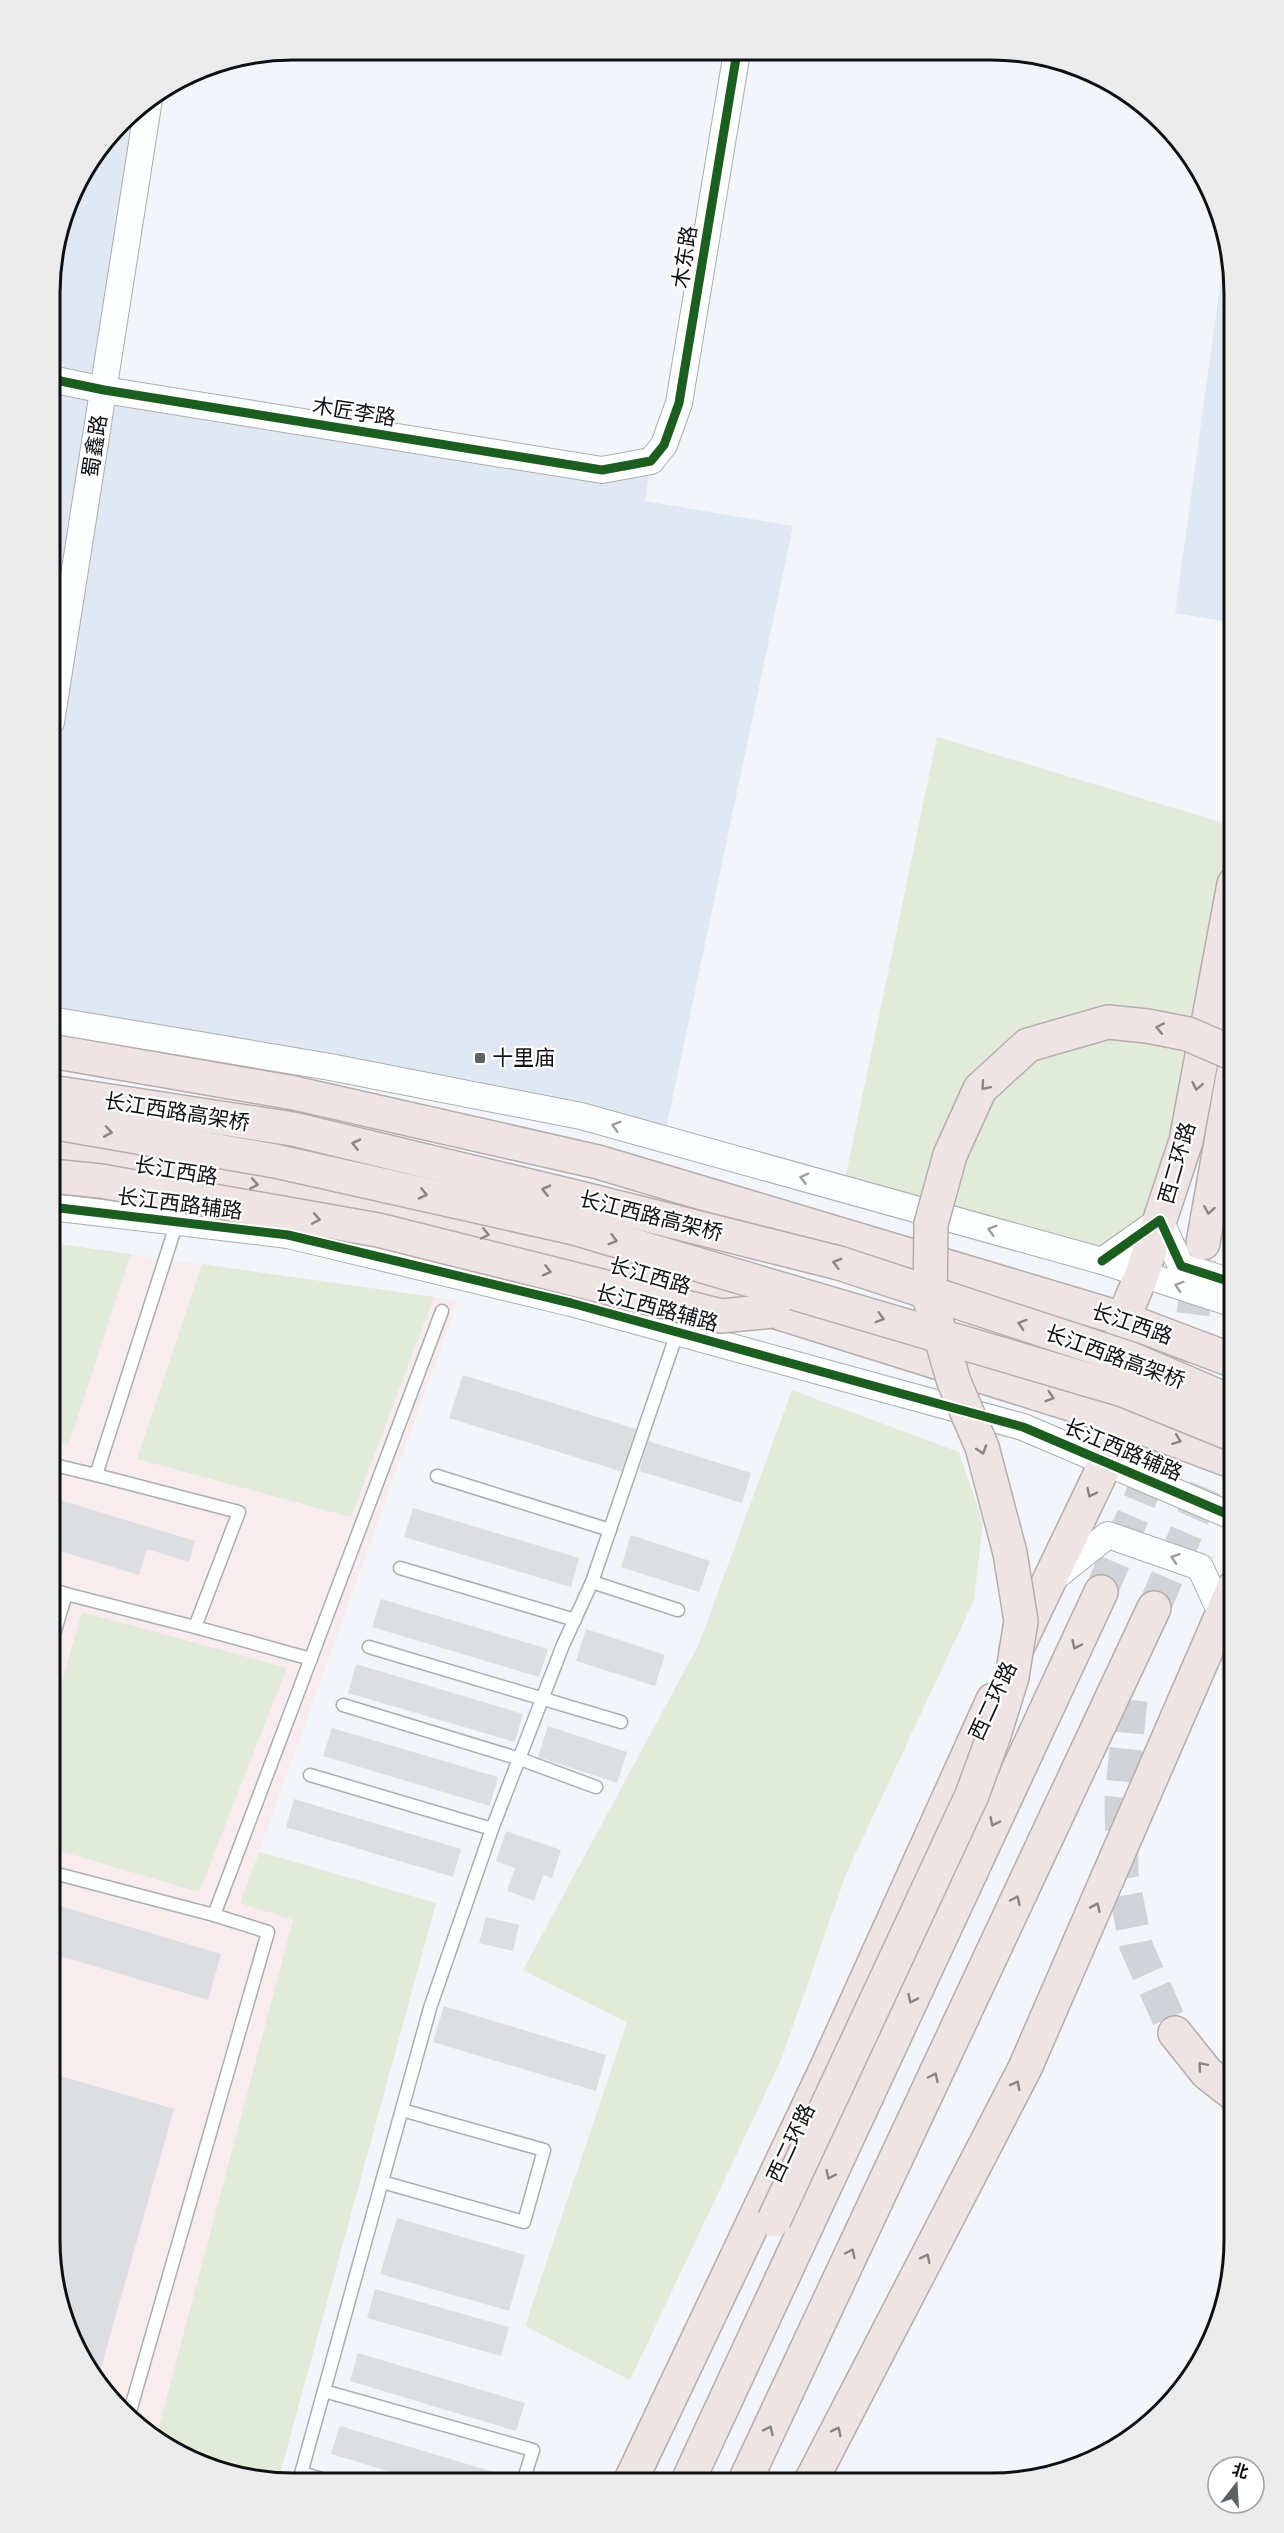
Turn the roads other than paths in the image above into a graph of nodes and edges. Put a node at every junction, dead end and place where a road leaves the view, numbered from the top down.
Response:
1 (736, 60) edge
2 (148, 110) edge
3 (60, 381) edge
4 (104, 390) junction
5 (651, 460) joint
6 (60, 666) edge
7 (1224, 938) edge
8 (60, 1022) edge
9 (60, 1036) edge
10 (1224, 1050) edge
11 (60, 1053) edge
12 (60, 1093) edge
13 (60, 1124) edge
14 (1224, 1126) edge
15 (60, 1153) edge
16 (60, 1177) edge
17 (60, 1208) edge
18 (778, 1216) junction
19 (1160, 1220) junction
20 (177, 1222) junction
21 (1203, 1243) tunnel mouth
22 (1102, 1261) junction
23 (1142, 1274) junction
24 (1224, 1279) edge
25 (1224, 1301) edge
26 (442, 1311) dead end
27 (773, 1311) junction
28 (1123, 1318) junction
29 (677, 1333) junction
30 (1224, 1357) edge
31 (1224, 1399) edge
32 (1122, 1420) junction
33 (1224, 1431) edge
34 (1224, 1458) edge
35 (1106, 1462) junction
36 (60, 1466) edge
37 (96, 1475) junction
38 (437, 1476) dead end
39 (1224, 1512) edge
40 (610, 1530) junction
41 (400, 1568) dead end
42 (592, 1582) junction
43 (1049, 1582) junction
44 (60, 1592) edge
45 (1101, 1592) tunnel mouth
46 (66, 1594) junction
47 (1224, 1596) edge
48 (1154, 1608) tunnel mouth
49 (678, 1610) dead end
50 (1224, 1610) edge
51 (60, 1614) edge
52 (575, 1620) junction
53 (195, 1627) junction
54 (1140, 1637) junction
55 (369, 1647) dead end
56 (311, 1659) junction
57 (543, 1698) junction
58 (1131, 1700) tunnel mouth
59 (343, 1705) dead end
60 (621, 1722) dead end
61 (520, 1759) junction
62 (310, 1775) dead end
63 (596, 1787) dead end
64 (492, 1829) junction
65 (60, 1875) edge
66 (214, 1915) junction
67 (1175, 2033) tunnel mouth
68 (1224, 2086) edge
69 (402, 2110) junction
70 (382, 2182) junction
71 (324, 2391) junction
72 (131, 2408) edge
73 (301, 2473) edge
74 (526, 2473) edge
75 (634, 2473) edge
76 (651, 2473) edge
77 (692, 2473) edge
78 (749, 2473) edge
79 (815, 2473) edge

1 - 5 street, 木东路
2 - 4 street, 蜀鑫路
3 - 4 street, 木匠李路
4 - 5 street, 木匠李路
4 - 6 street, 蜀鑫路
7 -> 19 highway, 西二环路
22 -> 8 street
9 - 18 highway
10 -> 76 highway, bridge
11 - 18 highway, 长江西路
31 -> 12 highway, 长江西路高架桥, bridge
13 -> 33 highway, 长江西路高架桥, bridge
14 -> 21 highway, 西二环路
15 -> 27 highway, 长江西路
16 -> 27 highway, bridge
17 - 20 street, 长江西路辅路
18 - 28 highway, 长江西路
19 - 22 street
19 - 23 highway, 西二环路
19 - 24 street
20 - 29 street, 长江西路辅路
20 - 37 lane
22 - 23 street
25 -> 23 street
23 - 28 highway, 西二环路
26 - 56 lane
27 -> 32 highway, 长江西路
28 - 30 highway, 长江西路
28 - 32 highway, 西二环路
29 - 35 street, 长江西路辅路
29 - 40 lane
32 -> 34 highway, 长江西路
32 - 35 highway, 西二环路
35 - 39 street, 长江西路辅路
35 -> 43 highway, 西二环路
36 - 37 lane
37 - 53 lane
38 - 40 lane
40 - 42 lane
41 - 52 lane
42 - 49 lane
42 - 52 lane
47 -> 43 street
43 - 75 highway, 西二环路
44 - 46 lane
45 -> 77 highway
46 - 51 lane
46 - 53 lane
48 - 54 highway
79 -> 50 highway
52 - 57 lane
53 - 56 lane
54 - 58 highway
78 -> 54 highway
55 - 57 lane
56 - 66 lane
57 - 60 lane
57 - 61 lane
59 - 61 lane
61 - 63 lane
61 - 64 lane
62 - 64 lane
64 - 69 lane
65 - 66 lane
66 - 72 lane
68 -> 67 highway
69 - 70 lane
69 - 70 lane
70 - 71 lane
71 - 73 lane
71 - 74 lane

